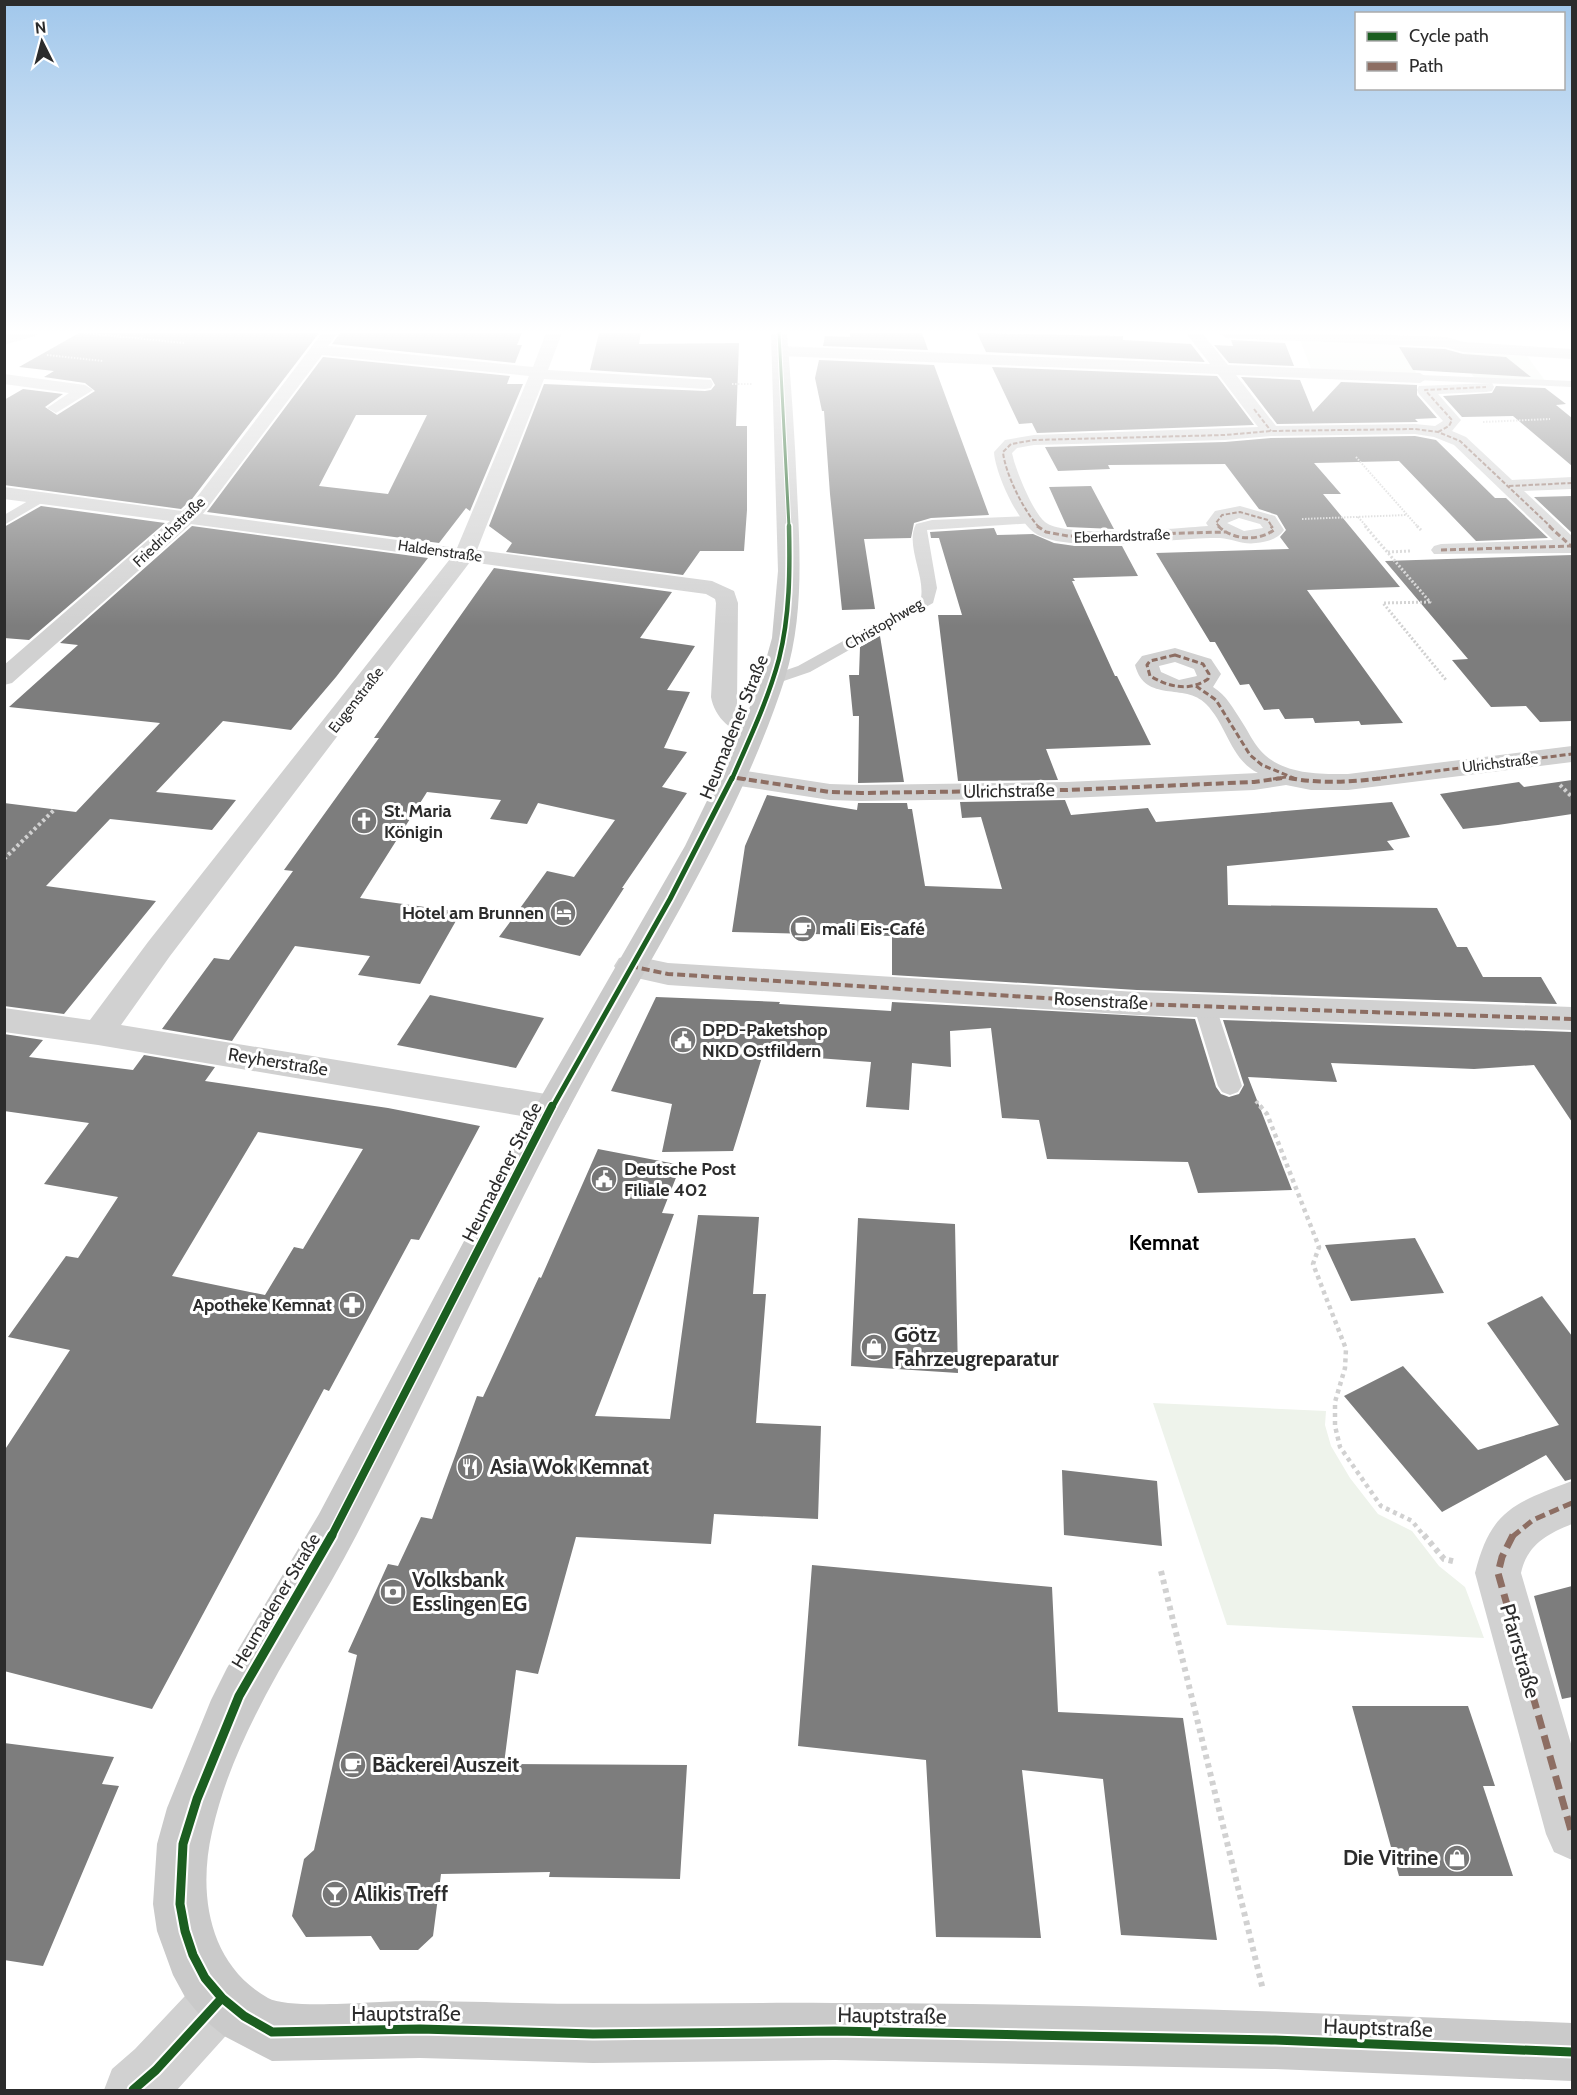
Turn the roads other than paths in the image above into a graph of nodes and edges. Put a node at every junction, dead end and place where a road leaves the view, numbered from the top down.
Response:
1 (257, 431) edge
2 (515, 431) edge
3 (784, 431) edge
4 (1271, 431) joint
5 (1364, 431) edge
6 (1449, 431) edge
7 (1572, 483) edge
8 (1509, 486) junction
9 (4, 493) edge
10 (40, 498) junction
11 (188, 518) junction
12 (4, 520) edge
13 (1030, 520) junction
14 (1268, 520) road end
15 (1572, 546) edge
16 (1441, 550) road end
17 (465, 555) junction
18 (4, 678) edge
19 (772, 680) junction
20 (1196, 686) dead end
21 (753, 729) junction
22 (1572, 754) edge
23 (733, 777) junction
24 (1286, 777) junction
25 (630, 966) junction
26 (1205, 1006) junction
27 (1572, 1019) edge
28 (4, 1020) edge
29 (98, 1032) junction
30 (1230, 1086) dead end
31 (552, 1108) junction
32 (1572, 1503) edge
33 (1572, 1834) edge
34 (221, 1999) junction
35 (1572, 2052) edge
36 (133, 2091) edge

1 - 11 street, Friedrichstraße
2 - 17 street, Eugenstraße
3 - 19 main road, Heumadener Straße
4 - 5 street
4 - 13 street
6 - 8 street
7 - 8 street
8 - 15 street
9 - 10 street, Haldenstraße
10 - 11 street, Haldenstraße
10 - 12 lane
11 - 17 street, Haldenstraße
11 - 18 street, Friedrichstraße
13 - 14 street, Eberhardstraße
13 - 19 lane, Christophweg
15 - 16 street
17 - 21 street, Haldenstraße
17 - 29 street, Eugenstraße
19 - 21 main road, Heumadener Straße
20 - 24 street, Ulrichstraße
21 - 23 main road, Heumadener Straße
22 - 24 street, Ulrichstraße
23 - 24 street, Ulrichstraße
23 - 25 main road, Heumadener Straße
25 - 26 street, Rosenstraße
25 - 31 main road, Heumadener Straße
26 - 27 street, Rosenstraße
26 - 30 lane
28 - 29 street, Reyherstraße
29 - 31 street, Reyherstraße
31 - 34 main road, Heumadener Straße
32 - 33 street, Pfarrstraße
34 - 35 main road, Hauptstraße
34 - 36 street

